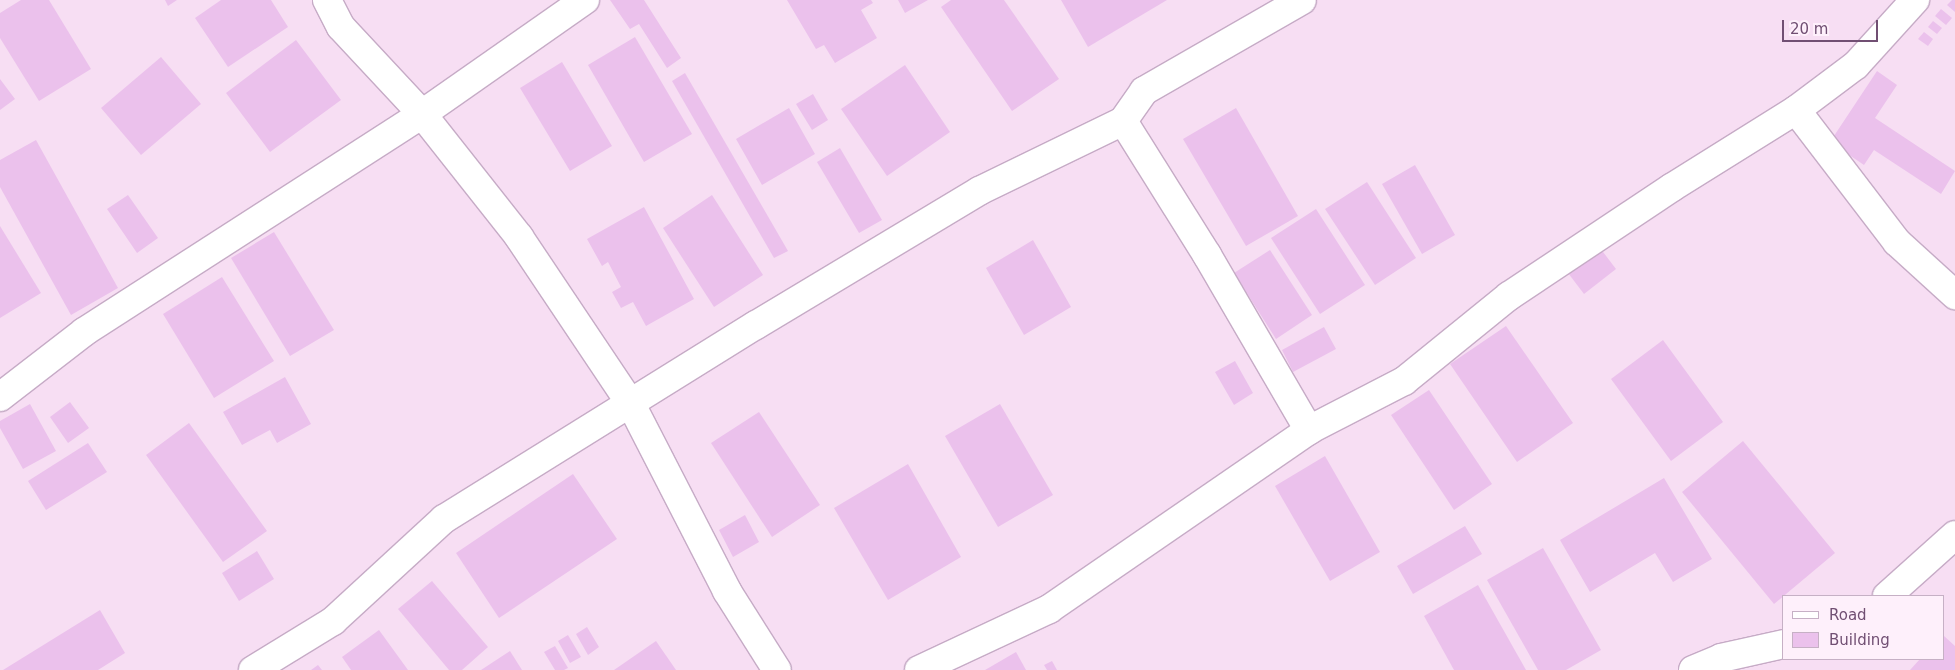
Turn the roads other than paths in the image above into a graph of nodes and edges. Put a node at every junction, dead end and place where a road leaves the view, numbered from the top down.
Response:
1 (327, 0) edge
2 (585, 0) edge
3 (1302, 0) edge
4 (1915, 0) edge
5 (1796, 110) junction
6 (422, 114) junction
7 (1123, 121) junction
8 (1955, 295) edge
9 (0, 397) edge
10 (631, 404) junction
11 (1309, 430) junction
12 (1955, 535) edge
13 (1888, 595) edge
14 (1782, 644) edge
15 (253, 670) edge
16 (777, 670) edge
17 (919, 670) edge
18 (1693, 670) edge

1 - 6 street
2 - 6 street
3 - 7 street
4 - 5 street
5 - 8 street
5 - 11 street
6 - 9 street
6 - 10 street
7 - 10 street
7 - 11 street
10 - 15 street
10 - 16 street
11 - 17 street
12 - 13 street
14 - 18 street

